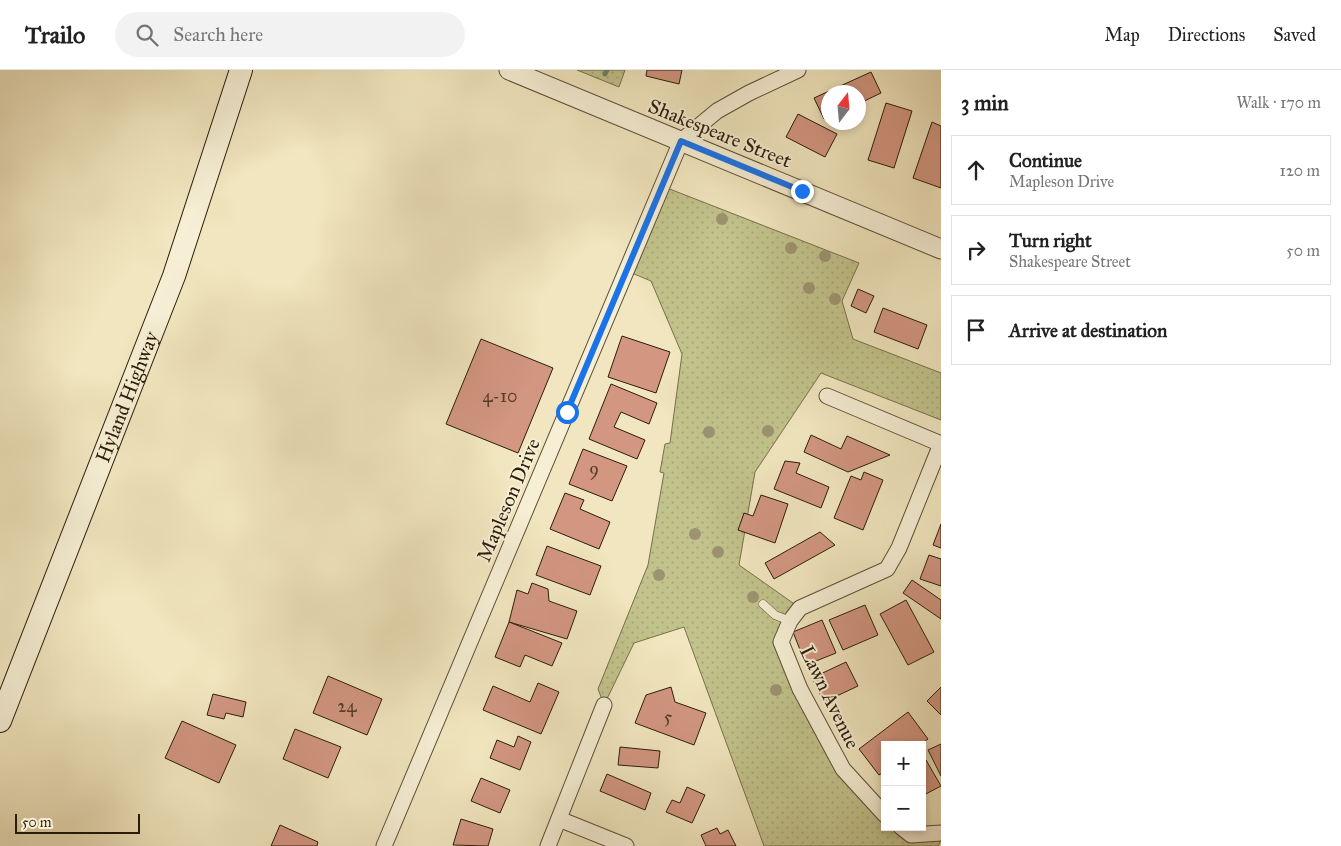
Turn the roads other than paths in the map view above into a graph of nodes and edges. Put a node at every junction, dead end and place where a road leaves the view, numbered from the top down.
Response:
1 (242, 70) edge
2 (509, 70) edge
3 (798, 70) edge
4 (681, 141) junction
5 (941, 249) edge
6 (827, 396) dead end
7 (941, 444) edge
8 (762, 604) dead end
9 (790, 621) junction
10 (604, 705) dead end
11 (0, 721) edge
12 (881, 810) edge
13 (559, 819) junction
14 (906, 831) edge
15 (941, 833) edge
16 (384, 846) edge
17 (548, 846) edge
18 (626, 846) edge

1 - 11 main road, Hyland Highway
2 - 4 street, Shakespeare Street
3 - 4 street
4 - 5 street, Shakespeare Street
4 - 16 street, Mapleson Drive
6 - 7 street
7 - 9 street, Lawn Avenue
8 - 9 lane
9 - 12 street, Lawn Avenue
10 - 13 street
13 - 17 street
13 - 18 street
14 - 15 street

